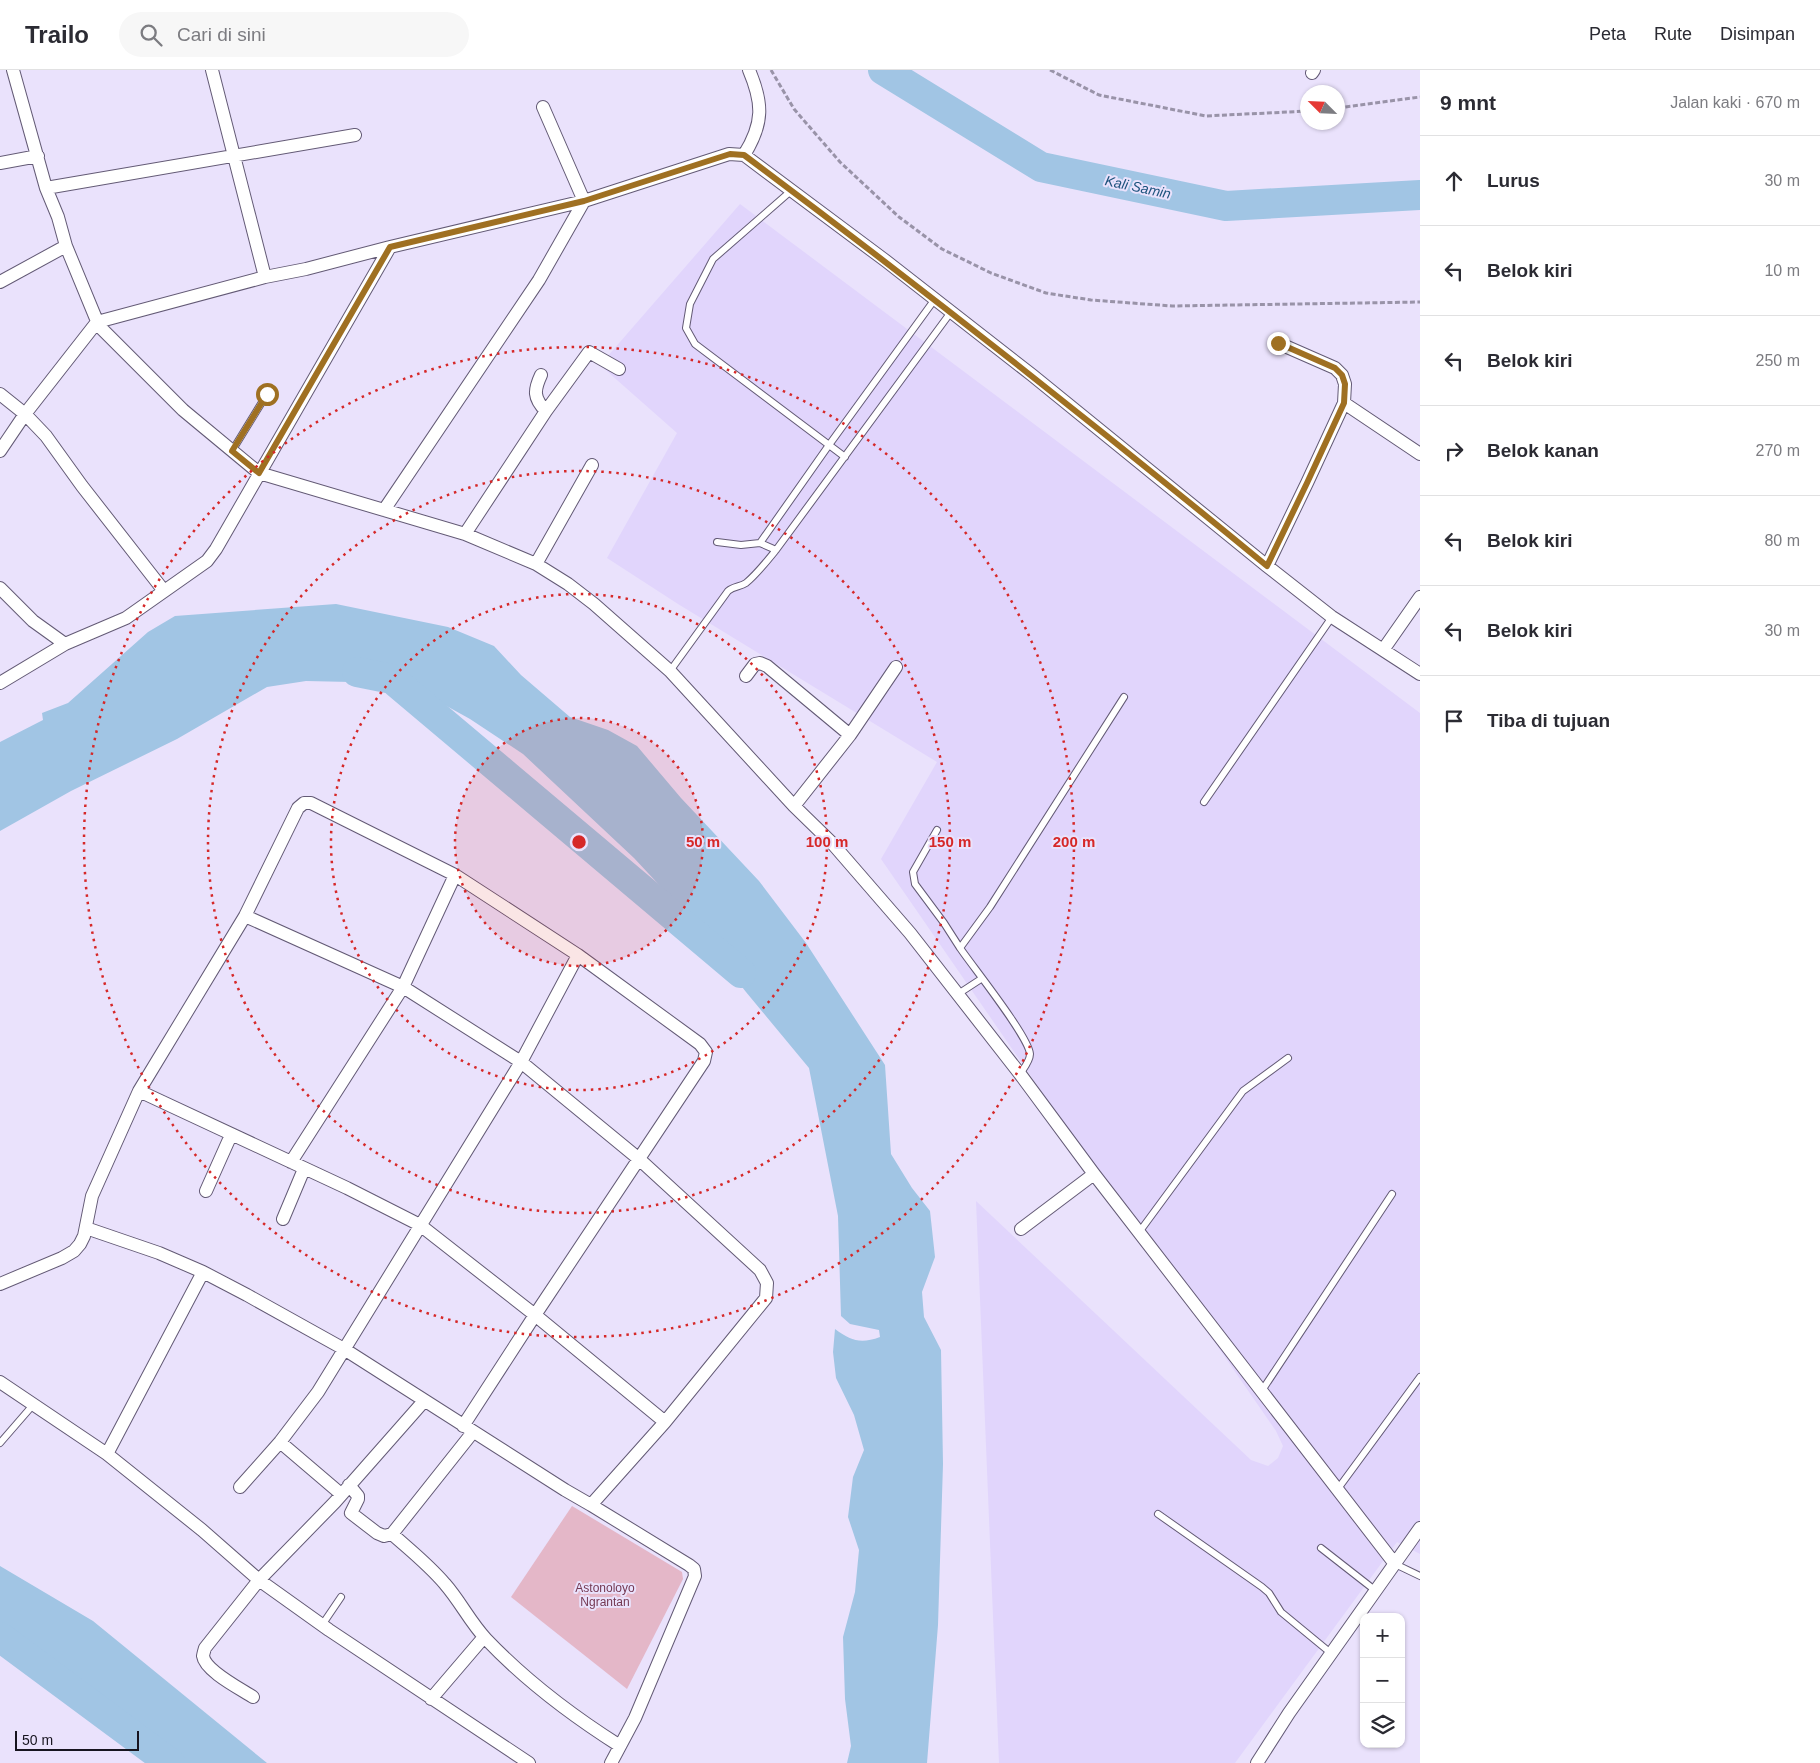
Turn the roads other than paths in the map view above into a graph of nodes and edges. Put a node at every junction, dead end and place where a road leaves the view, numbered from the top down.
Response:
1 (13, 70) edge
2 (212, 70) edge
3 (749, 70) edge
4 (543, 107) dead end
5 (354, 134) dead end
6 (744, 155) junction
7 (38, 156) junction
8 (234, 156) junction
9 (0, 164) edge
10 (46, 188) junction
11 (792, 190) junction
12 (584, 201) junction
13 (66, 246) junction
14 (390, 247) junction
15 (265, 277) junction
16 (0, 282) edge
17 (935, 300) junction
18 (951, 312) junction
19 (97, 322) junction
20 (1278, 343) dead end
21 (619, 369) dead end
22 (541, 375) dead end
23 (0, 394) edge
24 (267, 394) dead end
25 (1344, 403) junction
26 (546, 410) junction
27 (25, 414) junction
28 (829, 445) junction
29 (0, 451) edge
30 (232, 451) junction
31 (1420, 454) edge
32 (845, 457) junction
33 (592, 465) dead end
34 (259, 473) junction
35 (384, 510) junction
36 (466, 534) junction
37 (717, 542) dead end
38 (760, 543) junction
39 (776, 550) junction
40 (536, 564) junction
41 (1267, 566) junction
42 (0, 588) edge
43 (164, 591) junction
44 (1420, 597) edge
45 (1332, 617) junction
46 (65, 644) junction
47 (1383, 650) junction
48 (896, 667) dead end
49 (670, 671) junction
50 (1420, 674) edge
51 (746, 676) dead end
52 (0, 682) edge
53 (1124, 697) dead end
54 (850, 736) junction
55 (1204, 802) dead end
56 (794, 806) junction
57 (937, 830) dead end
58 (454, 875) junction
59 (245, 916) junction
60 (960, 948) junction
61 (578, 955) junction
62 (981, 979) junction
63 (403, 987) junction
64 (958, 994) junction
65 (1288, 1058) dead end
66 (521, 1062) junction
67 (1020, 1074) junction
68 (139, 1091) junction
69 (231, 1135) junction
70 (639, 1159) junction
71 (291, 1162) junction
72 (304, 1169) junction
73 (1094, 1174) junction
74 (206, 1191) dead end
75 (1392, 1194) dead end
76 (283, 1219) dead end
77 (420, 1225) junction
78 (86, 1228) junction
79 (1021, 1229) dead end
80 (1140, 1232) junction
81 (203, 1272) junction
82 (0, 1284) edge
83 (535, 1315) junction
84 (344, 1349) junction
85 (1420, 1377) edge
86 (0, 1382) edge
87 (1262, 1392) junction
88 (424, 1401) junction
89 (34, 1405) junction
90 (665, 1422) junction
91 (468, 1429) junction
92 (280, 1442) junction
93 (0, 1443) edge
94 (108, 1454) junction
95 (240, 1487) dead end
96 (345, 1489) junction
97 (1337, 1490) junction
98 (591, 1505) junction
99 (1158, 1514) dead end
100 (1420, 1528) edge
101 (392, 1534) junction
102 (1321, 1548) dead end
103 (1395, 1564) junction
104 (1420, 1576) edge
105 (259, 1580) junction
106 (1376, 1591) junction
107 (341, 1597) dead end
108 (322, 1625) junction
109 (484, 1638) junction
110 (1332, 1654) junction
111 (253, 1697) dead end
112 (431, 1699) junction
113 (620, 1746) junction
114 (528, 1763) edge
115 (611, 1763) edge
116 (1257, 1763) edge

1 - 7 street
2 - 8 street
3 - 6 street
4 - 12 street
5 - 8 street
6 - 11 street
6 - 12 street
7 - 9 street
7 - 10 street
8 - 10 street
8 - 15 street
10 - 13 street
11 - 17 street
11 - 28 lane
12 - 14 street
12 - 35 street
13 - 16 street
13 - 19 street
14 - 15 street
14 - 34 street
15 - 19 street
17 - 18 street
17 - 28 lane
18 - 32 lane
18 - 41 street
19 - 27 street
19 - 30 street
20 - 25 street
21 - 26 street
22 - 26 street
23 - 27 street
24 - 30 lane
25 - 31 street
25 - 41 street
26 - 36 street
27 - 29 street
27 - 43 street
28 - 32 lane
28 - 38 lane
30 - 34 street
32 - 39 lane
33 - 40 street
34 - 35 street
34 - 43 street
35 - 36 street
36 - 40 street
37 - 38 lane
38 - 39 lane
39 - 49 lane
40 - 49 street
41 - 45 street
42 - 46 street
43 - 46 street
44 - 47 street
45 - 47 street
45 - 55 lane
46 - 52 street
47 - 50 street
48 - 54 street
49 - 56 street
51 - 54 street
53 - 60 lane
54 - 56 street
56 - 64 street
57 - 60 lane
58 - 59 street
58 - 61 street
58 - 63 street
59 - 63 street
59 - 68 street
60 - 62 lane
61 - 66 street
61 - 70 street
62 - 64 lane
62 - 67 lane
63 - 66 street
63 - 71 street
64 - 67 street
65 - 80 lane
66 - 70 street
66 - 77 street
67 - 73 street
68 - 69 street
68 - 78 street
69 - 71 street
69 - 74 street
70 - 83 street
70 - 90 street
71 - 72 street
72 - 76 street
72 - 77 street
73 - 79 street
73 - 80 street
75 - 87 lane
77 - 83 street
77 - 84 street
78 - 81 street
78 - 82 street
80 - 87 street
81 - 84 street
81 - 94 street
83 - 90 street
83 - 91 street
84 - 88 street
84 - 92 street
85 - 97 lane
86 - 89 street
87 - 97 street
88 - 91 street
88 - 96 street
89 - 93 lane
89 - 94 street
90 - 98 street
91 - 98 street
91 - 101 street
92 - 95 street
92 - 96 street
94 - 105 street
96 - 101 street
96 - 105 street
97 - 103 street
98 - 113 street
99 - 110 lane
100 - 103 street
101 - 109 street
102 - 106 lane
103 - 104 lane
103 - 106 street
105 - 108 street
105 - 111 street
106 - 110 street
107 - 108 lane
108 - 112 street
109 - 112 street
109 - 113 street
110 - 116 street
112 - 114 street
113 - 115 street

